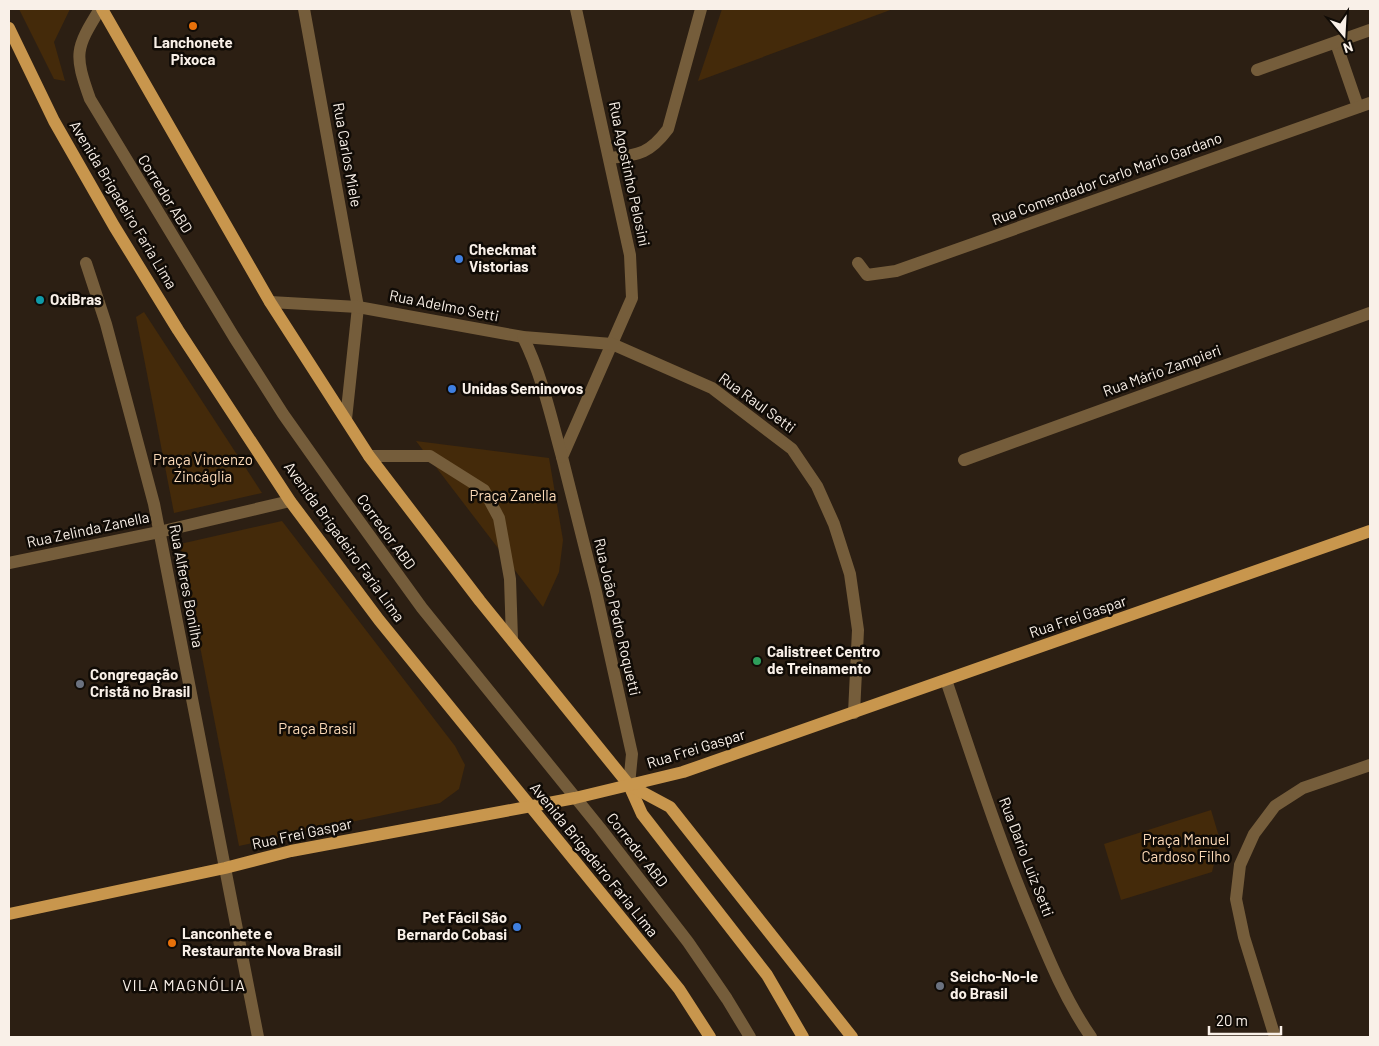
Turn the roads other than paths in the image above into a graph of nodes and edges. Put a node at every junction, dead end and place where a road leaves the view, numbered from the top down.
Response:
1 (101, 9) edge
2 (304, 9) edge
3 (576, 9) edge
4 (702, 9) edge
5 (9, 28) edge
6 (1370, 30) edge
7 (1336, 43) junction
8 (1257, 70) dead end
9 (1364, 105) edge
10 (610, 158) junction
11 (86, 263) dead end
12 (858, 263) dead end
13 (270, 302) junction
14 (358, 307) junction
15 (1370, 313) edge
16 (523, 337) junction
17 (612, 344) junction
18 (346, 419) junction
19 (369, 456) junction
20 (562, 458) junction
21 (964, 460) dead end
22 (290, 501) junction
23 (1370, 531) edge
24 (159, 532) junction
25 (9, 563) edge
26 (512, 639) junction
27 (946, 680) junction
28 (854, 713) junction
29 (1370, 765) edge
30 (628, 785) junction
31 (575, 798) junction
32 (531, 807) junction
33 (225, 868) junction
34 (9, 914) edge
35 (842, 1023) junction
36 (258, 1037) edge
37 (710, 1037) edge
38 (750, 1037) edge
39 (803, 1037) edge
40 (844, 1037) edge
41 (852, 1037) edge
42 (1091, 1037) edge
43 (1274, 1037) edge

1 - 13 main road
1 - 31 street, Corredor ABD
2 - 14 street, Rua Carlos Miele
3 - 10 street, Rua Agostinho Pelosini
4 - 10 street
5 - 22 main road, Avenida Brigadeiro Faria Lima
6 - 7 street
7 - 8 street
7 - 9 street
9 - 12 street, Rua Comendador Carlo Mario Gardano
10 - 17 street, Rua Agostinho Pelosini
11 - 24 street, Rua Alferes Bonilha
13 - 14 street, Rua Adelmo Setti
13 - 18 main road
14 - 16 street, Rua Adelmo Setti
14 - 18 street
15 - 21 street, Rua Mário Zampieri
16 - 17 street, Rua Adelmo Setti
16 - 20 street, Rua João Pedro Roquetti
17 - 20 street
17 - 28 street, Rua Raul Setti
18 - 19 main road
19 - 26 main road
19 - 26 street
20 - 30 street, Rua João Pedro Roquetti
22 - 24 street, Rua Zelinda Zanella
22 - 32 main road, Avenida Brigadeiro Faria Lima
23 - 27 main road, Rua Frei Gaspar
24 - 25 street, Rua Zelinda Zanella
24 - 33 street, Rua Alferes Bonilha
26 - 30 main road
27 - 28 main road, Rua Frei Gaspar
27 - 42 street, Rua Dario Luiz Setti
28 - 30 main road, Rua Frei Gaspar
29 - 43 street
30 - 31 main road, Rua Frei Gaspar
30 - 35 main road
30 - 39 main road
31 - 32 main road, Rua Frei Gaspar
31 - 38 street, Corredor ABD
32 - 33 main road, Rua Frei Gaspar
32 - 37 main road, Avenida Brigadeiro Faria Lima
33 - 34 main road, Rua Frei Gaspar
33 - 36 street, Rua Alferes Bonilha
35 - 40 main road
35 - 41 main road

